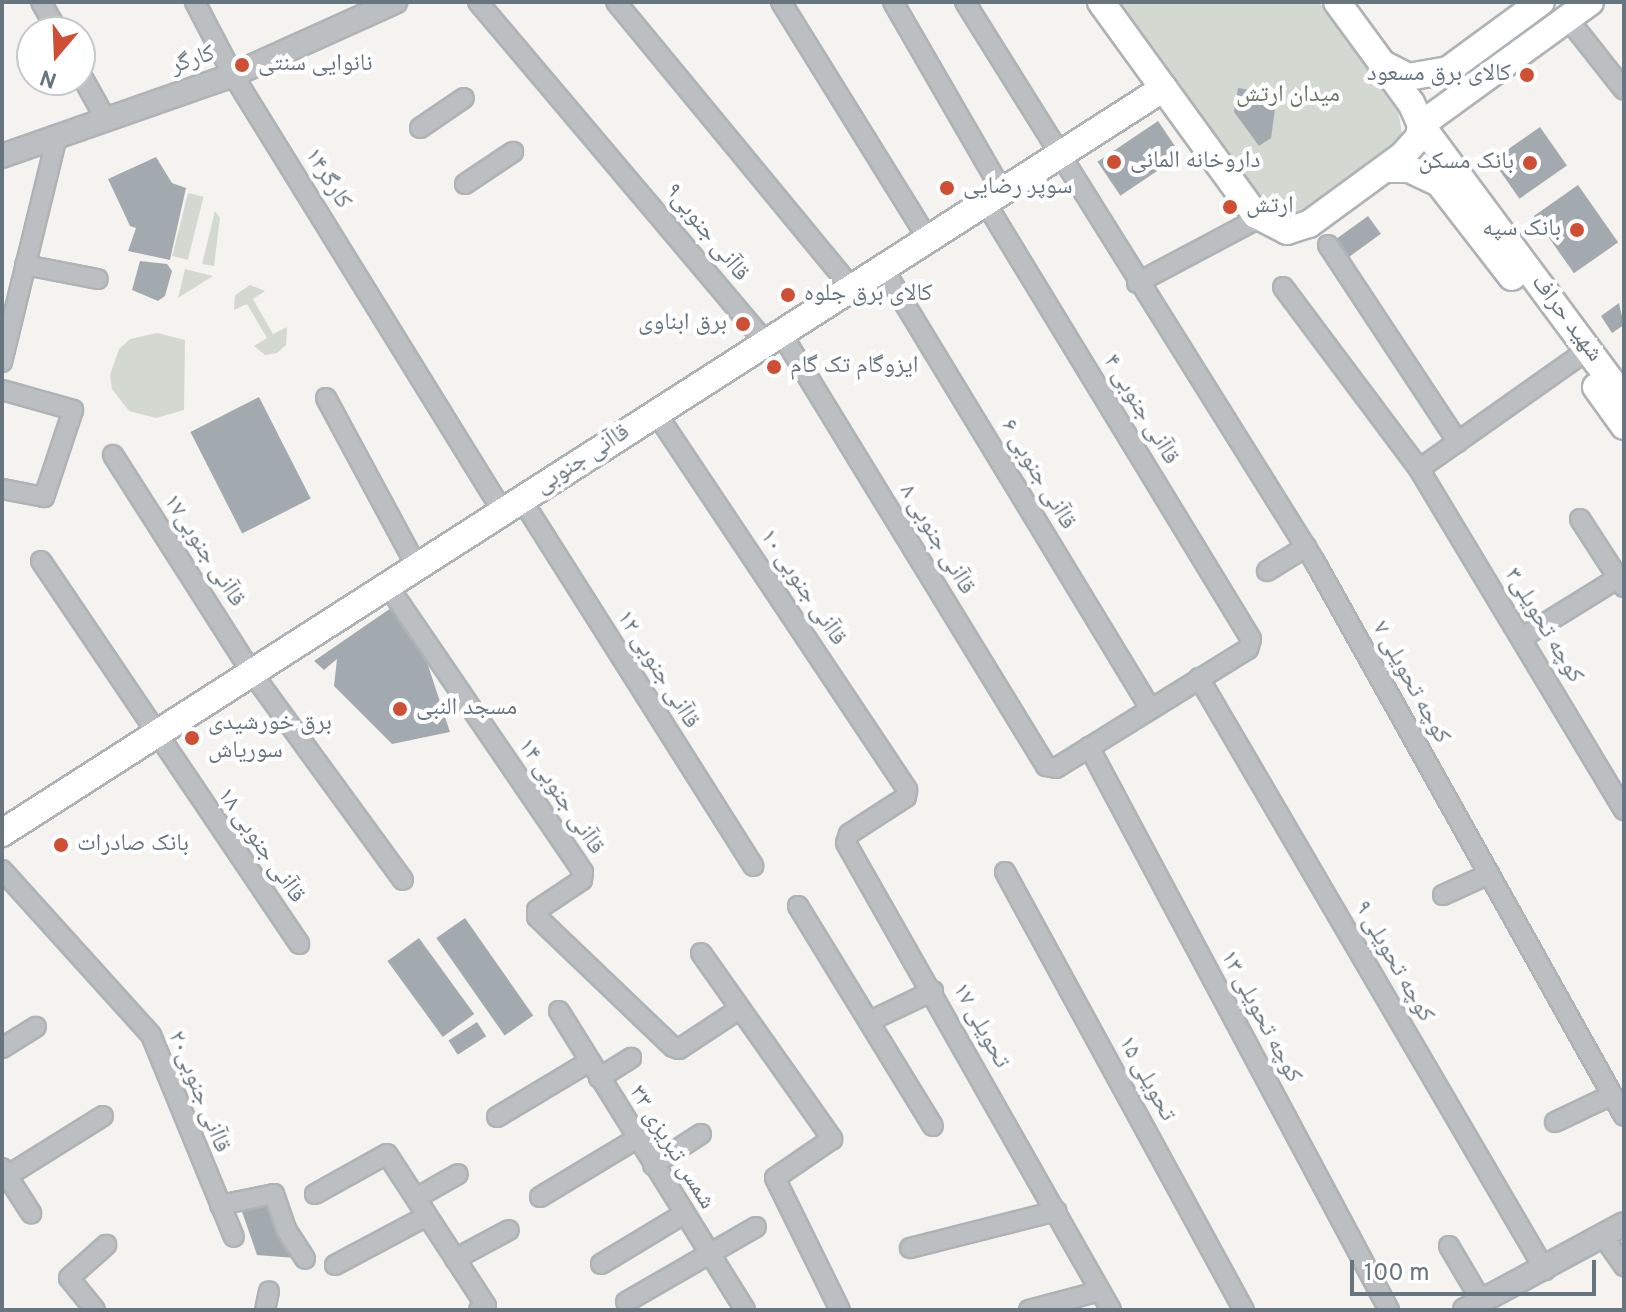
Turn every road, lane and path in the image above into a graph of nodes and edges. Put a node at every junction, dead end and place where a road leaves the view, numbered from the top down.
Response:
1 (195, 2) edge
2 (395, 2) edge
3 (478, 2) edge
4 (616, 2) edge
5 (781, 2) edge
6 (893, 2) edge
7 (965, 2) edge
8 (1101, 2) edge
9 (1337, 2) edge
10 (1541, 2) edge
11 (1590, 2) edge
12 (368, 8) edge
13 (1568, 19) junction
14 (1382, 64) junction
15 (1448, 70) junction
16 (233, 75) junction
17 (1164, 88) junction
18 (1624, 90) edge
19 (1464, 93) junction
20 (93, 96) edge
21 (464, 98) dead end
22 (105, 118) junction
23 (1421, 125) junction
24 (420, 128) dead end
25 (57, 136) junction
26 (513, 152) dead end
27 (3, 153) edge
28 (1057, 156) junction
29 (1385, 169) junction
30 (465, 184) dead end
31 (994, 197) junction
32 (1259, 218) junction
33 (1487, 230) junction
34 (928, 239) junction
35 (1328, 245) dead end
36 (25, 265) junction
37 (883, 268) junction
38 (98, 279) dead end
39 (1137, 283) junction
40 (11, 286) edge
41 (1283, 287) dead end
42 (852, 288) junction
43 (774, 338) junction
44 (1575, 359) junction
45 (2, 362) edge
46 (424, 381) joint
47 (1621, 387) edge
48 (2, 390) edge
49 (326, 398) dead end
50 (656, 413) junction
51 (1624, 426) edge
52 (1458, 442) junction
53 (113, 455) dead end
54 (1419, 469) junction
55 (2, 489) edge
56 (512, 506) junction
57 (1580, 519) dead end
58 (1306, 547) junction
59 (41, 561) dead end
60 (417, 567) junction
61 (1267, 571) dead end
62 (1621, 583) edge
63 (388, 586) junction
64 (1523, 637) junction
65 (252, 673) junction
66 (1199, 678) junction
67 (1150, 708) junction
68 (154, 736) junction
69 (1089, 747) junction
70 (907, 790) joint
71 (1624, 810) edge
72 (2, 833) edge
73 (753, 866) dead end
74 (2, 870) edge
75 (1005, 872) dead end
76 (1489, 874) junction
77 (403, 880) dead end
78 (1443, 895) dead end
79 (798, 906) dead end
80 (299, 944) dead end
81 (701, 953) dead end
82 (933, 991) junction
83 (559, 1011) dead end
84 (732, 1014) dead end
85 (870, 1021) junction
86 (36, 1027) dead end
87 (2, 1048) edge
88 (631, 1058) dead end
89 (594, 1070) junction
90 (1612, 1095) junction
91 (103, 1116) dead end
92 (1624, 1116) edge
93 (497, 1117) dead end
94 (1555, 1122) dead end
95 (933, 1126) dead end
96 (701, 1134) dead end
97 (636, 1139) junction
98 (653, 1165) junction
99 (458, 1174) dead end
100 (6, 1181) edge
101 (315, 1194) dead end
102 (540, 1197) dead end
103 (416, 1198) junction
104 (220, 1205) junction
105 (1056, 1211) junction
106 (31, 1213) dead end
107 (684, 1214) junction
108 (427, 1216) junction
109 (1624, 1224) edge
110 (756, 1227) dead end
111 (509, 1230) dead end
112 (1603, 1236) junction
113 (234, 1237) dead end
114 (106, 1245) dead end
115 (1449, 1246) dead end
116 (910, 1248) dead end
117 (710, 1255) junction
118 (305, 1259) dead end
119 (455, 1259) junction
120 (601, 1264) dead end
121 (335, 1265) dead end
122 (1624, 1266) edge
123 (1545, 1270) junction
124 (269, 1291) dead end
125 (1100, 1291) junction
126 (626, 1302) dead end
127 (1475, 1307) edge
128 (95, 1310) edge
129 (265, 1310) edge
130 (479, 1310) edge
131 (745, 1310) edge
132 (840, 1310) edge
133 (1029, 1310) edge
134 (1111, 1310) edge
135 (1244, 1310) edge
136 (1389, 1310) edge

1 - 16 street, کارگر۱۴
2 - 12 street, کارگر
3 - 43 street, قاآنی جنوبی۹
4 - 42 street
5 - 34 street
6 - 31 street, قاآنی جنوبی ۴
7 - 28 street, کوچه تحویلی ۷
8 - 17 main road
9 - 14 main road
10 - 15 main road
11 - 13 main road
12 - 16 street, کارگر
13 - 18 street
13 - 19 main road
14 - 15 main road
14 - 23 main road
15 - 19 main road
16 - 22 street, کارگر
16 - 46 street, کارگر۱۴
17 - 28 main road, قاآنی جنوبی
17 - 32 main road
19 - 23 main road
20 - 22 street
21 - 24 street
22 - 25 street, کارگر
23 - 29 main road
23 - 33 main road, شهید حراف
25 - 27 street, کارگر
25 - 36 street
26 - 30 street
28 - 31 main road, قاآنی جنوبی
28 - 39 street, کوچه تحویلی ۷
29 - 32 main road
29 - 33 main road
31 - 34 main road, قاآنی جنوبی
31 - 66 street, قاآنی جنوبی ۴
32 - 39 street
33 - 44 main road
33 - 47 main road, شهید حراف
34 - 37 main road, قاآنی جنوبی
35 - 52 street
36 - 38 street
36 - 40 street
37 - 42 main road, قاآنی جنوبی
37 - 67 street, قاآنی جنوبی ۶
39 - 58 street, کوچه تحویلی ۷
40 - 45 street
41 - 54 street, کوچه تحویلی۳
42 - 43 main road, قاآنی جنوبی
43 - 50 main road, قاآنی جنوبی
43 - 69 street, قاآنی جنوبی ۸
44 - 51 main road
44 - 52 street
46 - 56 street, قاآنی جنوبی ۱۲
48 - 55 street
49 - 60 street
50 - 56 main road, قاآنی جنوبی
50 - 70 street, قاآنی جنوبی ۱۰
52 - 54 street
53 - 65 street, قاآنی جنوبی۱۷
54 - 64 street, کوچه تحویلی۳
56 - 60 main road, قاآنی جنوبی
56 - 73 street, قاآنی جنوبی ۱۲
57 - 62 street
58 - 61 street
58 - 76 street, کوچه تحویلی ۷
59 - 68 street, قاآنی جنوبی ۱۸
60 - 63 main road, قاآنی جنوبی
62 - 64 street
63 - 65 main road, قاآنی جنوبی
63 - 84 street, قاآنی جنوبی ۱۴
64 - 71 street, کوچه تحویلی۳
65 - 68 main road, قاآنی جنوبی
65 - 77 street, قاآنی جنوبی۱۷
66 - 67 street
66 - 123 street, کوچه تحویلی ۹
67 - 69 street
68 - 72 main road, قاآنی جنوبی
68 - 80 street, قاآنی جنوبی ۱۸
69 - 136 street, کوچه تحویلی ۱۳
70 - 82 street, تحویلی ۱۷
74 - 104 street, ۲۰قاآنی جنوبی
75 - 135 street, تحویلی ۱۵
76 - 78 street
76 - 90 street, کوچه تحویلی ۷
79 - 85 street
81 - 132 street
82 - 85 street
82 - 105 street, تحویلی ۱۷
83 - 89 street, شمس تبریزی ۳۳
85 - 95 street
86 - 87 street
88 - 89 street
89 - 93 street
89 - 97 street, شمس تبریزی ۳۳
90 - 92 street, کوچه تحویلی ۷
90 - 94 street
91 - 100 street
96 - 98 street
97 - 98 street, شمس تبریزی ۳۳
97 - 102 street
98 - 107 street, شمس تبریزی ۳۳
99 - 103 street
100 - 106 street
101 - 103 street
103 - 108 street
104 - 113 street, ۲۰قاآنی جنوبی
104 - 118 street
105 - 116 street
105 - 125 street, تحویلی ۱۷
107 - 117 street, شمس تبریزی ۳۳
107 - 120 street
108 - 119 street
108 - 121 street
109 - 112 street
110 - 117 street
111 - 119 street
112 - 122 street
112 - 123 street
114 - 128 street
115 - 127 street
117 - 126 street
117 - 131 street, شمس تبریزی ۳۳
119 - 130 street
123 - 127 street
124 - 129 street
125 - 133 street
125 - 134 street, تحویلی ۱۷

